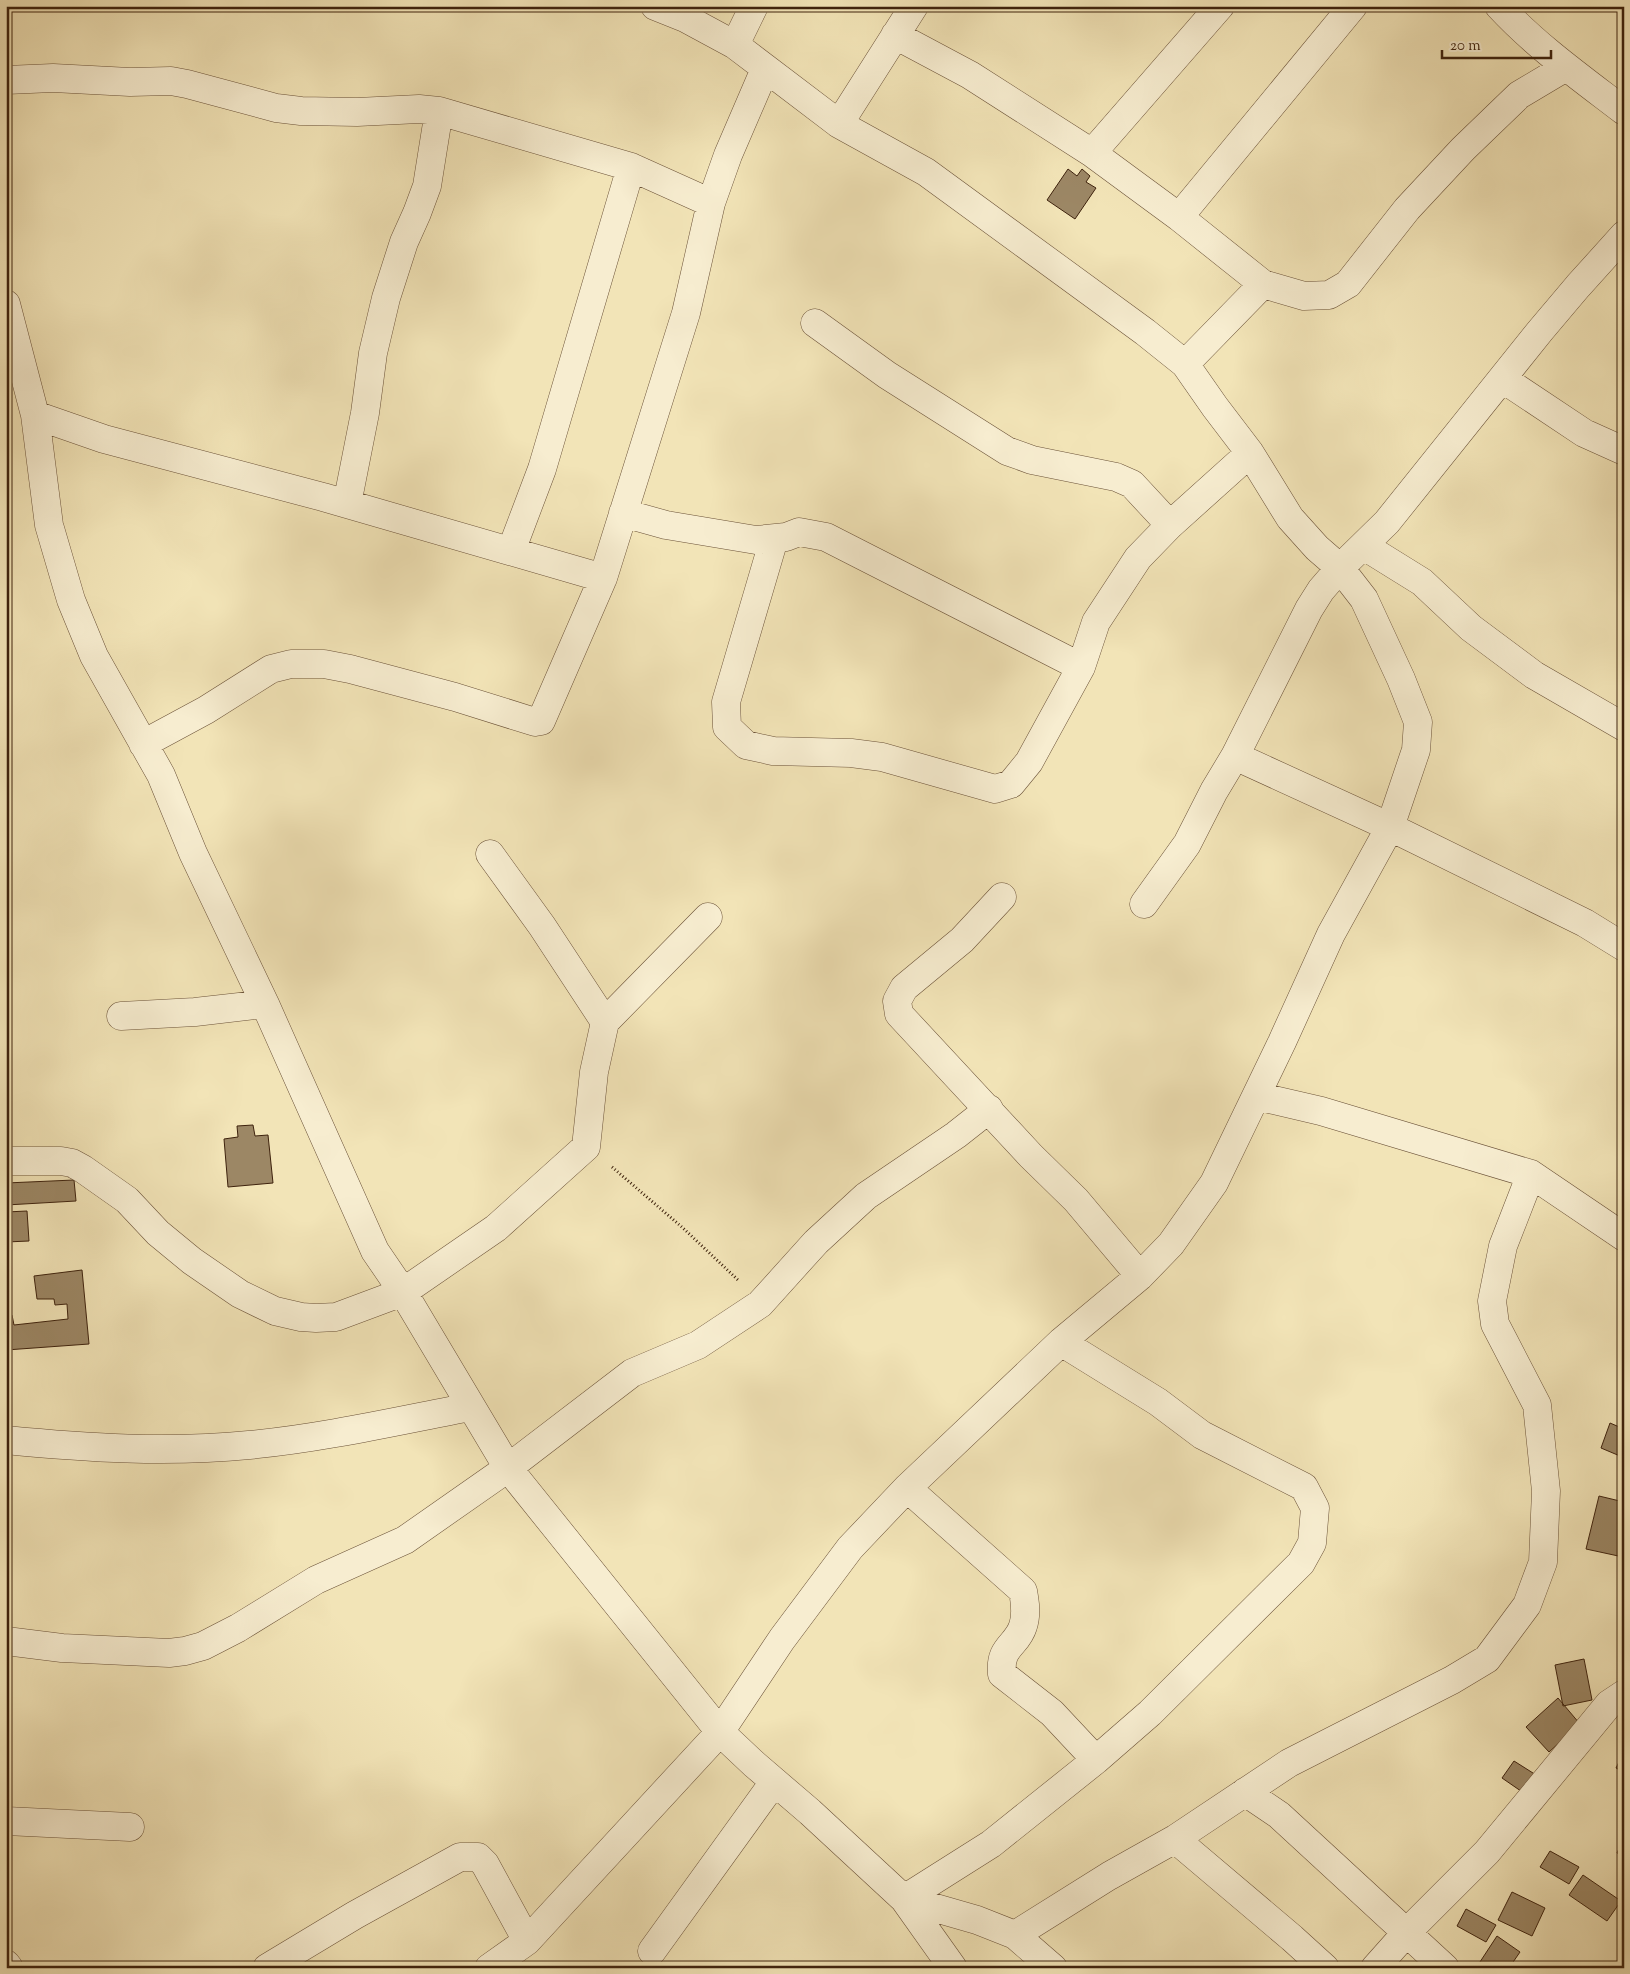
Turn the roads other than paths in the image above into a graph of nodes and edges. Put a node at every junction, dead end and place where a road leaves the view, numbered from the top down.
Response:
1 (655, 6) edge
2 (754, 6) edge
3 (914, 6) edge
4 (1220, 6) edge
5 (1353, 6) edge
6 (1499, 6) edge
7 (895, 35) junction
8 (735, 46) junction
9 (1566, 67) junction
10 (765, 69) junction
11 (6, 80) edge
12 (439, 111) junction
13 (1624, 111) edge
14 (839, 124) junction
15 (1092, 153) junction
16 (631, 167) junction
17 (711, 202) junction
18 (1179, 216) junction
19 (1624, 235) edge
20 (1262, 284) junction
21 (6, 304) edge
22 (815, 323) dead end
23 (1185, 364) junction
24 (1503, 379) junction
25 (35, 415) junction
26 (1624, 451) edge
27 (1250, 453) junction
28 (348, 504) junction
29 (623, 513) junction
30 (1170, 525) junction
31 (774, 539) junction
32 (1364, 546) junction
33 (511, 551) junction
34 (1340, 568) junction
35 (603, 578) junction
36 (1081, 667) junction
37 (1624, 727) edge
38 (143, 744) junction
39 (1235, 756) junction
40 (1390, 827) junction
41 (490, 854) dead end
42 (1002, 897) dead end
43 (1144, 904) dead end
44 (708, 916) dead end
45 (1624, 947) edge
46 (265, 1004) junction
47 (121, 1016) dead end
48 (605, 1022) junction
49 (1256, 1096) junction
50 (989, 1110) junction
51 (6, 1161) edge
52 (1531, 1174) junction
53 (1624, 1237) edge
54 (1140, 1276) junction
55 (403, 1292) junction
56 (1061, 1342) junction
57 (470, 1407) junction
58 (6, 1440) edge
59 (508, 1468) junction
60 (908, 1488) junction
61 (6, 1641) edge
62 (1624, 1694) edge
63 (720, 1732) junction
64 (1096, 1760) junction
65 (774, 1782) junction
66 (1245, 1792) junction
67 (6, 1821) edge
68 (130, 1828) dead end
69 (1175, 1839) junction
70 (904, 1900) junction
71 (1407, 1932) junction
72 (1015, 1935) junction
73 (527, 1940) junction
74 (652, 1951) dead end
75 (6, 1964) edge
76 (9, 1968) edge
77 (267, 1968) edge
78 (489, 1968) edge
79 (953, 1968) edge
80 (1053, 1968) edge
81 (1325, 1968) edge
82 (1376, 1968) edge
83 (1445, 1968) edge

1 - 8 street
2 - 8 street
3 - 7 street
4 - 15 street
5 - 18 street
6 - 9 street
7 - 14 street
7 - 15 street
8 - 10 street
9 - 13 street
9 - 20 street
10 - 14 street
10 - 17 street
11 - 12 street
12 - 16 street
12 - 28 street
14 - 23 street
15 - 18 street
16 - 17 street
16 - 33 street
17 - 29 street
18 - 20 street
19 - 24 street
20 - 23 street
21 - 25 street
22 - 30 street
23 - 27 street
24 - 26 street
24 - 32 street
25 - 28 street
25 - 38 street
27 - 30 street
27 - 34 street
28 - 33 street
29 - 31 street
29 - 35 street
30 - 36 street
31 - 36 street
31 - 36 street
32 - 34 street
32 - 37 street
33 - 35 street
34 - 39 street
34 - 40 street
35 - 38 street
38 - 46 street
39 - 40 street
39 - 43 street
40 - 45 street
40 - 49 street
41 - 48 street
42 - 50 street
44 - 48 street
46 - 47 street
46 - 55 street
48 - 55 street
49 - 52 street
49 - 54 street
50 - 54 street
50 - 59 street
51 - 55 street
52 - 53 street
52 - 66 street
54 - 56 street
55 - 57 street
56 - 60 street
56 - 64 street
57 - 58 street
57 - 59 street
59 - 61 street
59 - 63 street
60 - 63 street
60 - 64 street
62 - 71 street
63 - 65 street
63 - 73 street
64 - 70 street
65 - 70 street
65 - 74 street
66 - 69 street
66 - 71 street
67 - 68 street
69 - 72 street
69 - 81 street
70 - 72 street
70 - 79 street
71 - 82 street
71 - 83 street
72 - 80 street
73 - 77 street
73 - 78 street
75 - 76 street

